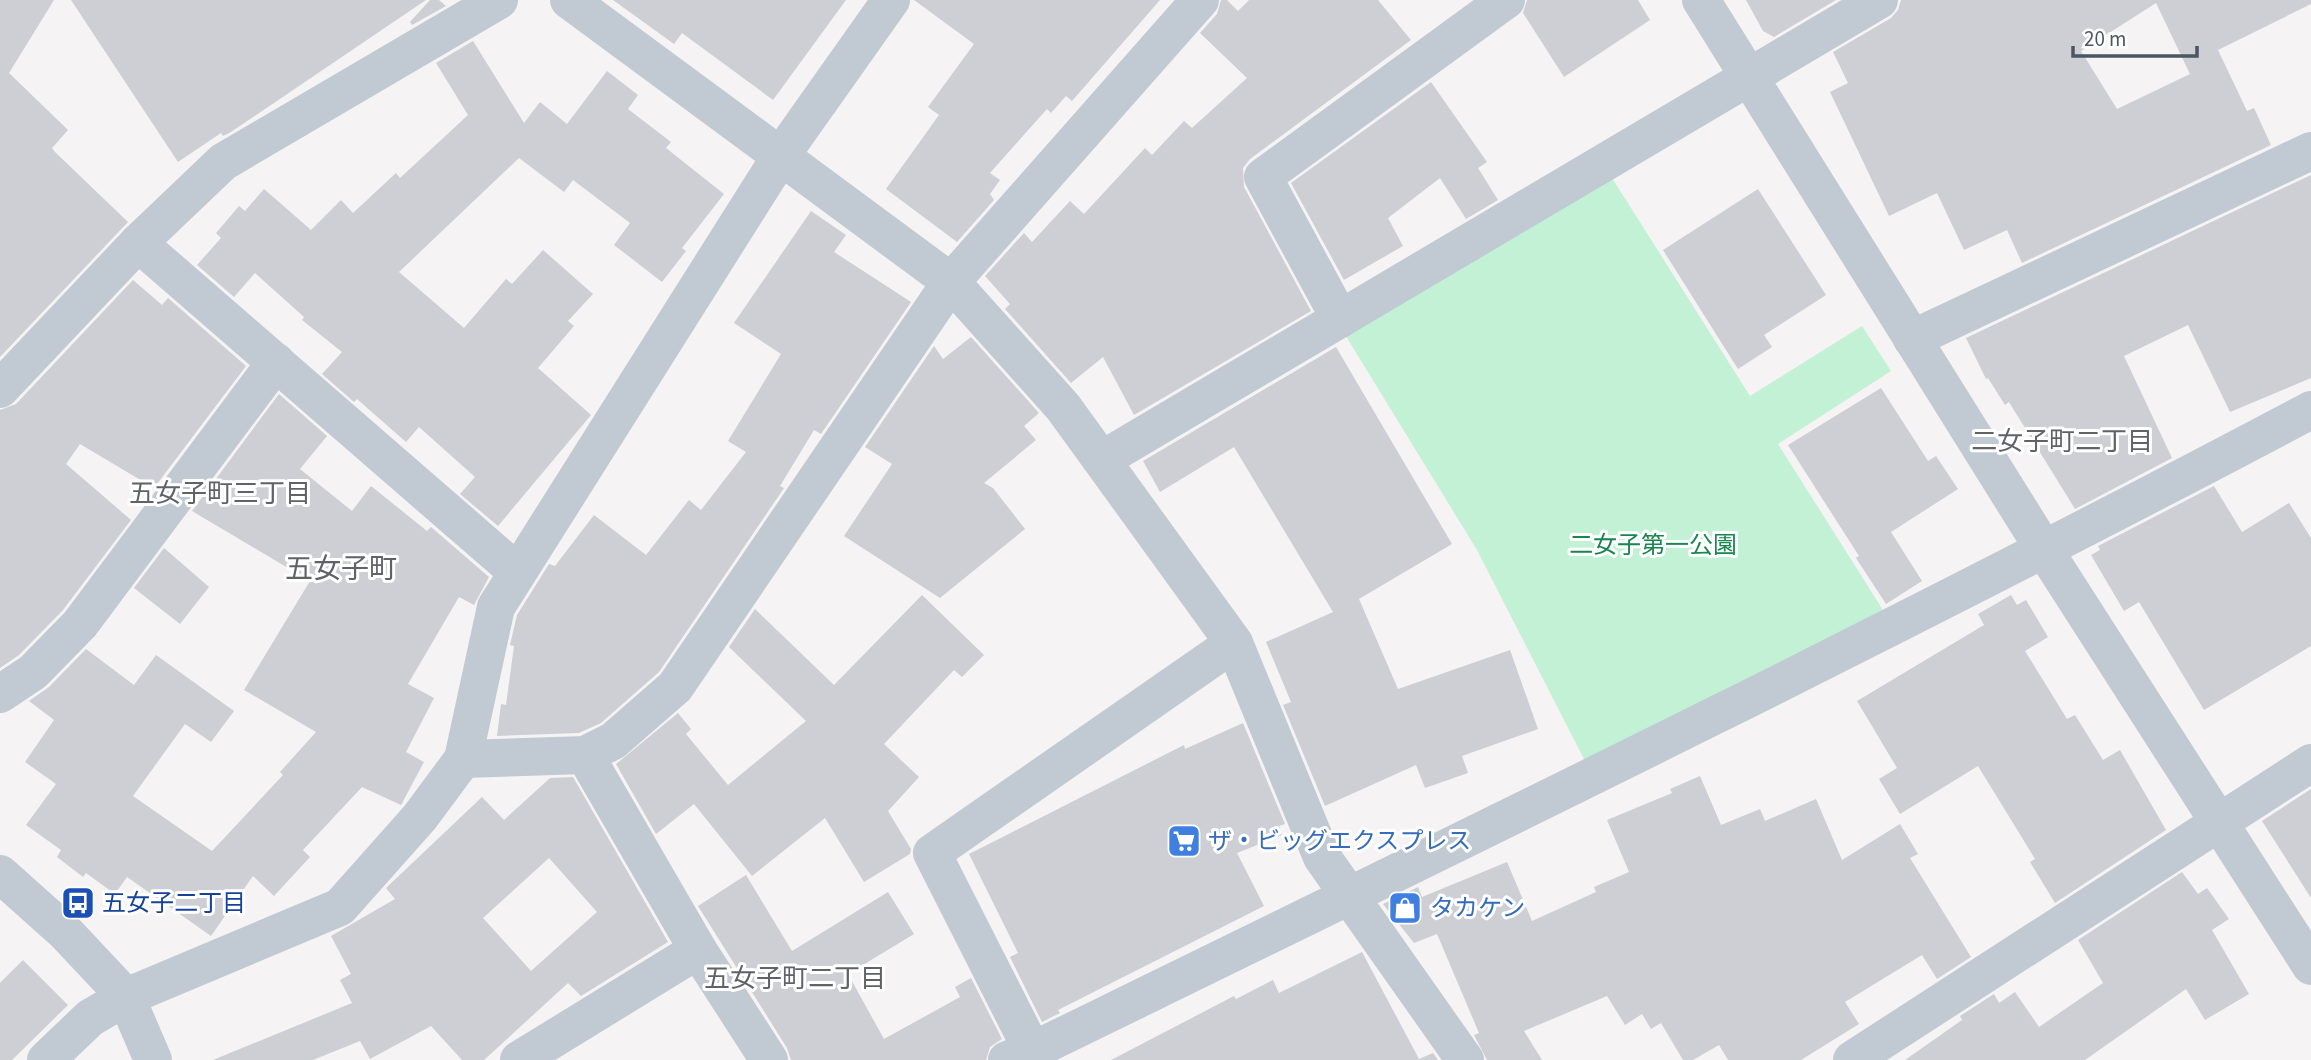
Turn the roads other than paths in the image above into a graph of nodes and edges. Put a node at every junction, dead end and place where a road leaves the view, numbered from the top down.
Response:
1 (499, 0) edge
2 (569, 0) edge
3 (891, 0) edge
4 (1200, 0) edge
5 (1506, 0) edge
6 (1701, 0) edge
7 (1879, 0) edge
8 (1748, 76) junction
9 (2311, 151) edge
10 (782, 154) junction
11 (138, 243) junction
12 (951, 282) junction
13 (1340, 318) junction
14 (1912, 339) junction
15 (275, 362) junction
16 (0, 389) edge
17 (2311, 410) edge
18 (1103, 459) junction
19 (2045, 551) junction
20 (516, 571) junction
21 (1234, 643) junction
22 (0, 694) edge
23 (585, 755) junction
24 (463, 759) junction
25 (2311, 763) edge
26 (2219, 822) junction
27 (0, 874) edge
28 (1351, 895) junction
29 (698, 950) junction
30 (2311, 966) edge
31 (126, 997) junction
32 (1026, 1057) edge
33 (46, 1060) edge
34 (153, 1060) edge
35 (519, 1060) edge
36 (769, 1060) edge
37 (1465, 1060) edge
38 (1852, 1060) edge

1 - 11 street
2 - 10 street
3 - 10 street
4 - 12 street
5 - 13 street
6 - 8 street
7 - 8 street
8 - 13 street
8 - 14 street
9 - 14 street
10 - 12 street
10 - 20 street
11 - 15 street
11 - 16 street
12 - 18 street
12 - 23 street
13 - 18 street
14 - 19 street
15 - 20 street
15 - 22 street
17 - 19 street
18 - 21 street
19 - 26 street
19 - 28 street
20 - 24 street
21 - 28 street
21 - 32 street
23 - 24 street
23 - 29 street
24 - 31 street
25 - 26 street
26 - 30 street
26 - 38 street
27 - 31 street
28 - 32 street
28 - 37 street
29 - 35 street
29 - 36 street
31 - 33 street
31 - 34 street

